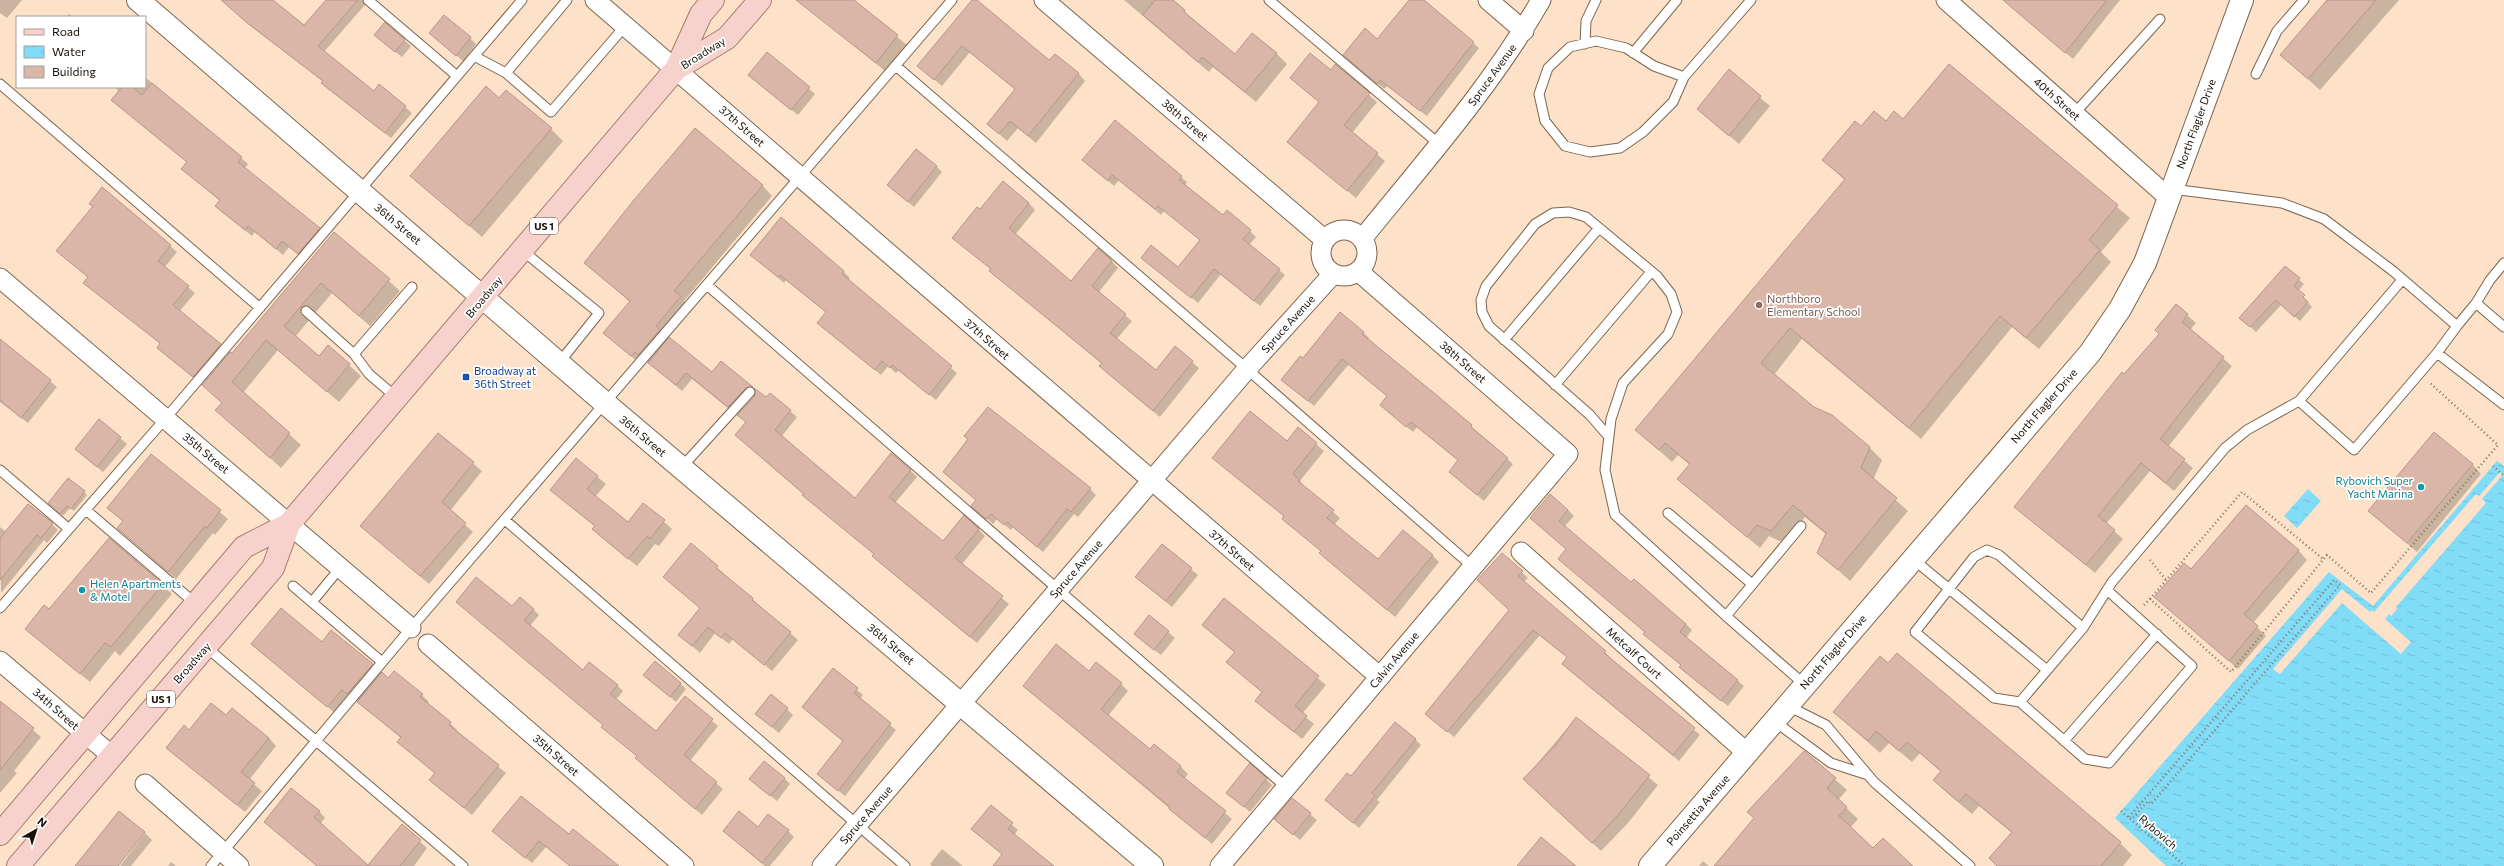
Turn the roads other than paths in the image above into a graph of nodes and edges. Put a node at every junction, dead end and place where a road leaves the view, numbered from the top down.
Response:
1 (138, 0) edge
2 (368, 0) edge
3 (522, 0) edge
4 (567, 0) edge
5 (595, 0) edge
6 (760, 0) edge
7 (952, 0) edge
8 (1044, 0) edge
9 (1269, 0) edge
10 (1488, 0) edge
11 (1541, 0) edge
12 (1596, 0) edge
13 (1677, 0) edge
14 (1751, 0) edge
15 (1946, 0) edge
16 (2242, 0) edge
17 (2304, 0) edge
18 (707, 2) edge
19 (2160, 19) dead end
20 (626, 26) junction
21 (1524, 31) junction
22 (1585, 44) junction
23 (1633, 53) junction
24 (474, 56) junction
25 (896, 66) junction
26 (676, 69) junction
27 (506, 73) junction
28 (2256, 74) dead end
29 (457, 76) junction
30 (1684, 77) junction
31 (0, 84) edge
32 (2074, 114) junction
33 (1439, 144) junction
34 (800, 177) junction
35 (359, 191) junction
36 (2170, 193) junction
37 (1598, 228) junction
38 (1362, 239) junction
39 (1325, 240) junction
40 (523, 251) junction
41 (2504, 264) edge
42 (1358, 271) junction
43 (1651, 272) junction
44 (1333, 274) junction
45 (0, 278) edge
46 (2402, 280) junction
47 (707, 286) junction
48 (412, 287) dead end
49 (484, 297) junction
50 (2476, 303) junction
51 (260, 308) junction
52 (306, 311) dead end
53 (2457, 326) junction
54 (2504, 327) edge
55 (1504, 340) junction
56 (2438, 353) junction
57 (354, 354) junction
58 (559, 363) junction
59 (1247, 369) junction
60 (1555, 384) junction
61 (750, 392) dead end
62 (397, 398) junction
63 (2299, 401) junction
64 (606, 404) junction
65 (2504, 405) edge
66 (165, 419) junction
67 (1609, 437) junction
68 (1568, 454) joint
69 (681, 468) junction
70 (0, 470) edge
71 (1151, 481) junction
72 (86, 510) junction
73 (1668, 513) dead end
74 (505, 520) junction
75 (289, 524) junction
76 (1801, 526) dead end
77 (69, 529) junction
78 (1521, 552) dead end
79 (1913, 559) junction
80 (1473, 567) junction
81 (340, 568) junction
82 (1752, 584) junction
83 (293, 586) dead end
84 (1059, 589) junction
85 (1949, 589) junction
86 (2107, 590) junction
87 (312, 602) junction
88 (196, 604) junction
89 (0, 608) edge
90 (1726, 616) junction
91 (411, 628) junction
92 (2083, 628) junction
93 (2158, 634) junction
94 (428, 644) dead end
95 (206, 647) junction
96 (0, 661) edge
97 (382, 662) junction
98 (2047, 670) junction
99 (1380, 677) junction
100 (1805, 685) junction
101 (2020, 702) junction
102 (961, 704) junction
103 (1781, 713) junction
104 (86, 734) junction
105 (317, 740) junction
106 (2064, 741) junction
107 (1746, 753) junction
108 (112, 756) junction
109 (1868, 775) junction
110 (145, 784) dead end
111 (1286, 787) junction
112 (857, 825) junction
113 (0, 834) edge
114 (217, 859) edge
115 (18, 866) edge
116 (239, 866) edge
117 (463, 866) edge
118 (684, 866) edge
119 (822, 866) edge
120 (905, 866) edge
121 (1152, 866) edge
122 (1220, 866) edge
123 (1650, 866) edge
124 (1970, 866) edge

1 - 35 street, 36th Street
2 - 29 lane
3 - 24 lane
4 - 27 lane
5 - 20 street, 37th Street
6 - 26 main road, Broadway / US 1
7 - 25 lane
8 - 39 street, 38th Street
9 - 33 lane
10 - 21 street
11 - 21 street, Spruce Avenue
12 - 22 lane
13 - 23 lane
14 - 30 lane
15 - 32 street, 40th Street
16 - 36 street, North Flagler Drive
17 - 28 lane
18 - 26 main road, Broadway / US 1
19 - 32 lane
20 - 26 street, 37th Street
20 - 27 lane
21 - 33 street, Spruce Avenue
22 - 23 lane
22 - 30 lane
23 - 30 lane
24 - 27 lane
24 - 29 lane
25 - 34 lane
25 - 59 lane
26 - 34 street, 37th Street
26 - 40 main road, Broadway / US 1
29 - 35 lane
31 - 51 lane
32 - 36 street, 40th Street
33 - 38 street, Spruce Avenue
34 - 47 lane
34 - 71 street, 37th Street
35 - 49 street, 36th Street
35 - 51 lane
36 - 46 lane
36 - 79 street, North Flagler Drive
37 - 43 lane
37 - 55 lane
37 - 55 lane
38 - 39 street
38 - 42 street
39 - 44 street
40 - 49 main road, Broadway / US 1
40 - 58 lane
41 - 50 lane
42 - 44 street
42 - 68 street, 38th Street
43 - 60 lane
43 - 67 lane
44 - 59 street, Spruce Avenue
45 - 66 street, 35th Street
46 - 53 lane
46 - 63 lane
47 - 64 lane
47 - 84 lane
48 - 57 lane
49 - 58 street, 36th Street
49 - 62 main road, Broadway / US 1
50 - 53 lane
50 - 54 lane
51 - 66 lane
52 - 57 lane
53 - 56 lane
55 - 60 lane
56 - 63 lane
56 - 65 lane
57 - 62 lane
58 - 64 street, 36th Street
59 - 71 street, Spruce Avenue
59 - 80 lane
60 - 67 lane
61 - 69 lane
62 - 75 main road, Broadway / US 1
63 - 86 lane
64 - 69 street, 36th Street
64 - 74 lane
66 - 72 lane
66 - 75 street, 35th Street
67 - 90 lane
68 - 80 street, Calvin Avenue
69 - 102 street, 36th Street
70 - 77 lane
71 - 84 street, Spruce Avenue
71 - 99 street, 37th Street
72 - 77 lane
72 - 88 lane
73 - 82 lane
74 - 91 lane
74 - 112 lane
75 - 81 street, 35th Street
75 - 88 main road, Broadway / US 1
75 - 95 main road, Broadway / US 1
76 - 82 lane
77 - 89 lane
78 - 107 street, Metcalf Court
79 - 85 lane
79 - 100 street, North Flagler Drive
80 - 99 street, Calvin Avenue
81 - 87 lane
81 - 91 street, 35th Street
82 - 90 lane
83 - 87 lane
84 - 102 street, Spruce Avenue
84 - 111 lane
85 - 92 lane
85 - 98 lane
85 - 101 lane
86 - 92 lane
86 - 93 lane
87 - 97 lane
88 - 104 main road, Broadway / US 1
90 - 100 lane
91 - 97 lane
92 - 98 lane
93 - 106 lane
93 - 106 lane
94 - 118 street, 35th Street
95 - 105 lane
95 - 108 main road, Broadway / US 1
96 - 104 street, 34th Street
97 - 105 lane
98 - 101 lane
99 - 111 street, Calvin Avenue
100 - 103 street, North Flagler Drive
101 - 106 lane
102 - 112 street, Spruce Avenue
102 - 121 street, 36th Street
103 - 107 street, North Flagler Drive
103 - 109 lane
103 - 109 lane
104 - 108 street, 34th Street
104 - 113 main road, Broadway / US 1
105 - 114 lane
105 - 117 lane
107 - 123 street, Poinsettia Avenue
108 - 115 main road, Broadway / US 1
109 - 124 lane
110 - 114 street
111 - 122 street, Calvin Avenue
112 - 119 street, Spruce Avenue
112 - 120 lane
114 - 116 street

